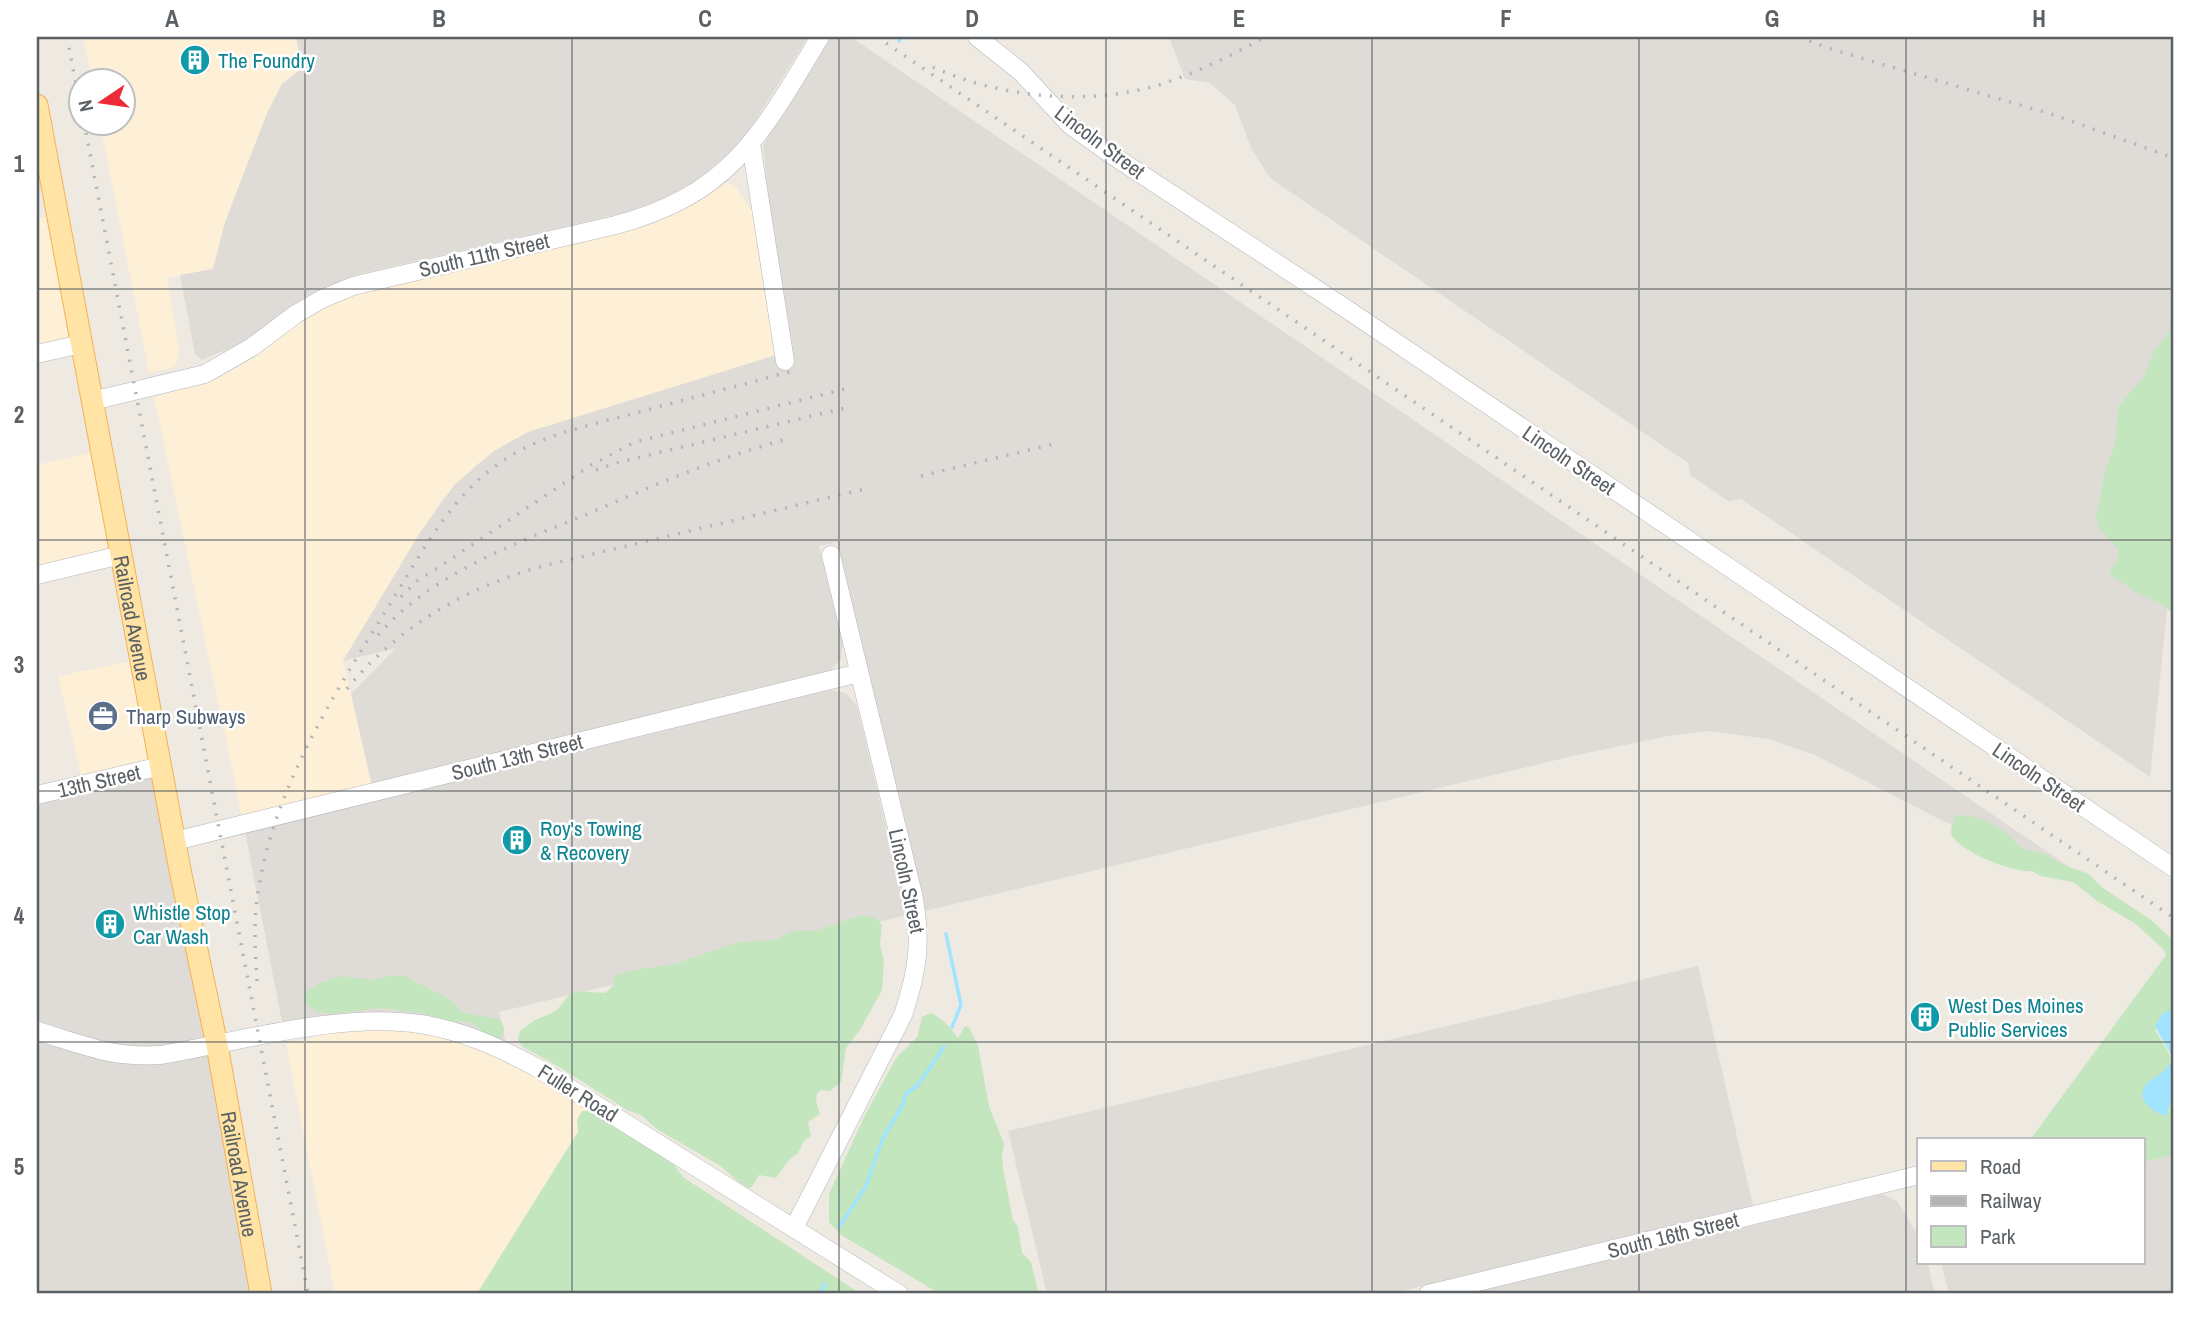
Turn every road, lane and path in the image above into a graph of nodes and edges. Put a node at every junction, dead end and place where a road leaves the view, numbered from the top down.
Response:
1 (820, 37) edge
2 (977, 37) edge
3 (37, 106) edge
4 (751, 144) junction
5 (82, 344) junction
6 (37, 354) edge
7 (785, 361) dead end
8 (92, 401) junction
9 (121, 555) junction
10 (831, 555) dead end
11 (37, 575) edge
12 (859, 673) junction
13 (161, 766) junction
14 (37, 795) edge
15 (175, 841) junction
16 (2174, 868) edge
17 (37, 1031) edge
18 (217, 1045) junction
19 (1917, 1175) edge
20 (794, 1228) junction
21 (261, 1294) edge
22 (899, 1294) edge
23 (1428, 1294) edge

1 - 4 street, South 11th Street
2 - 16 street, Lincoln Street
3 - 5 main road, Railroad Avenue
4 - 7 street
4 - 8 street, South 11th Street
5 - 6 street
5 - 8 main road, Railroad Avenue
8 - 9 main road, Railroad Avenue
9 - 11 street
9 - 13 main road, Railroad Avenue
10 - 12 street, Lincoln Street
12 - 15 street, South 13th Street
12 - 20 street, Lincoln Street
13 - 14 street, 13th Street
13 - 15 main road, Railroad Avenue
15 - 18 main road, Railroad Avenue
17 - 18 street, Fuller Road
18 - 20 street, Fuller Road
18 - 21 main road, Railroad Avenue
19 - 23 street, South 16th Street
20 - 22 street, Fuller Road

